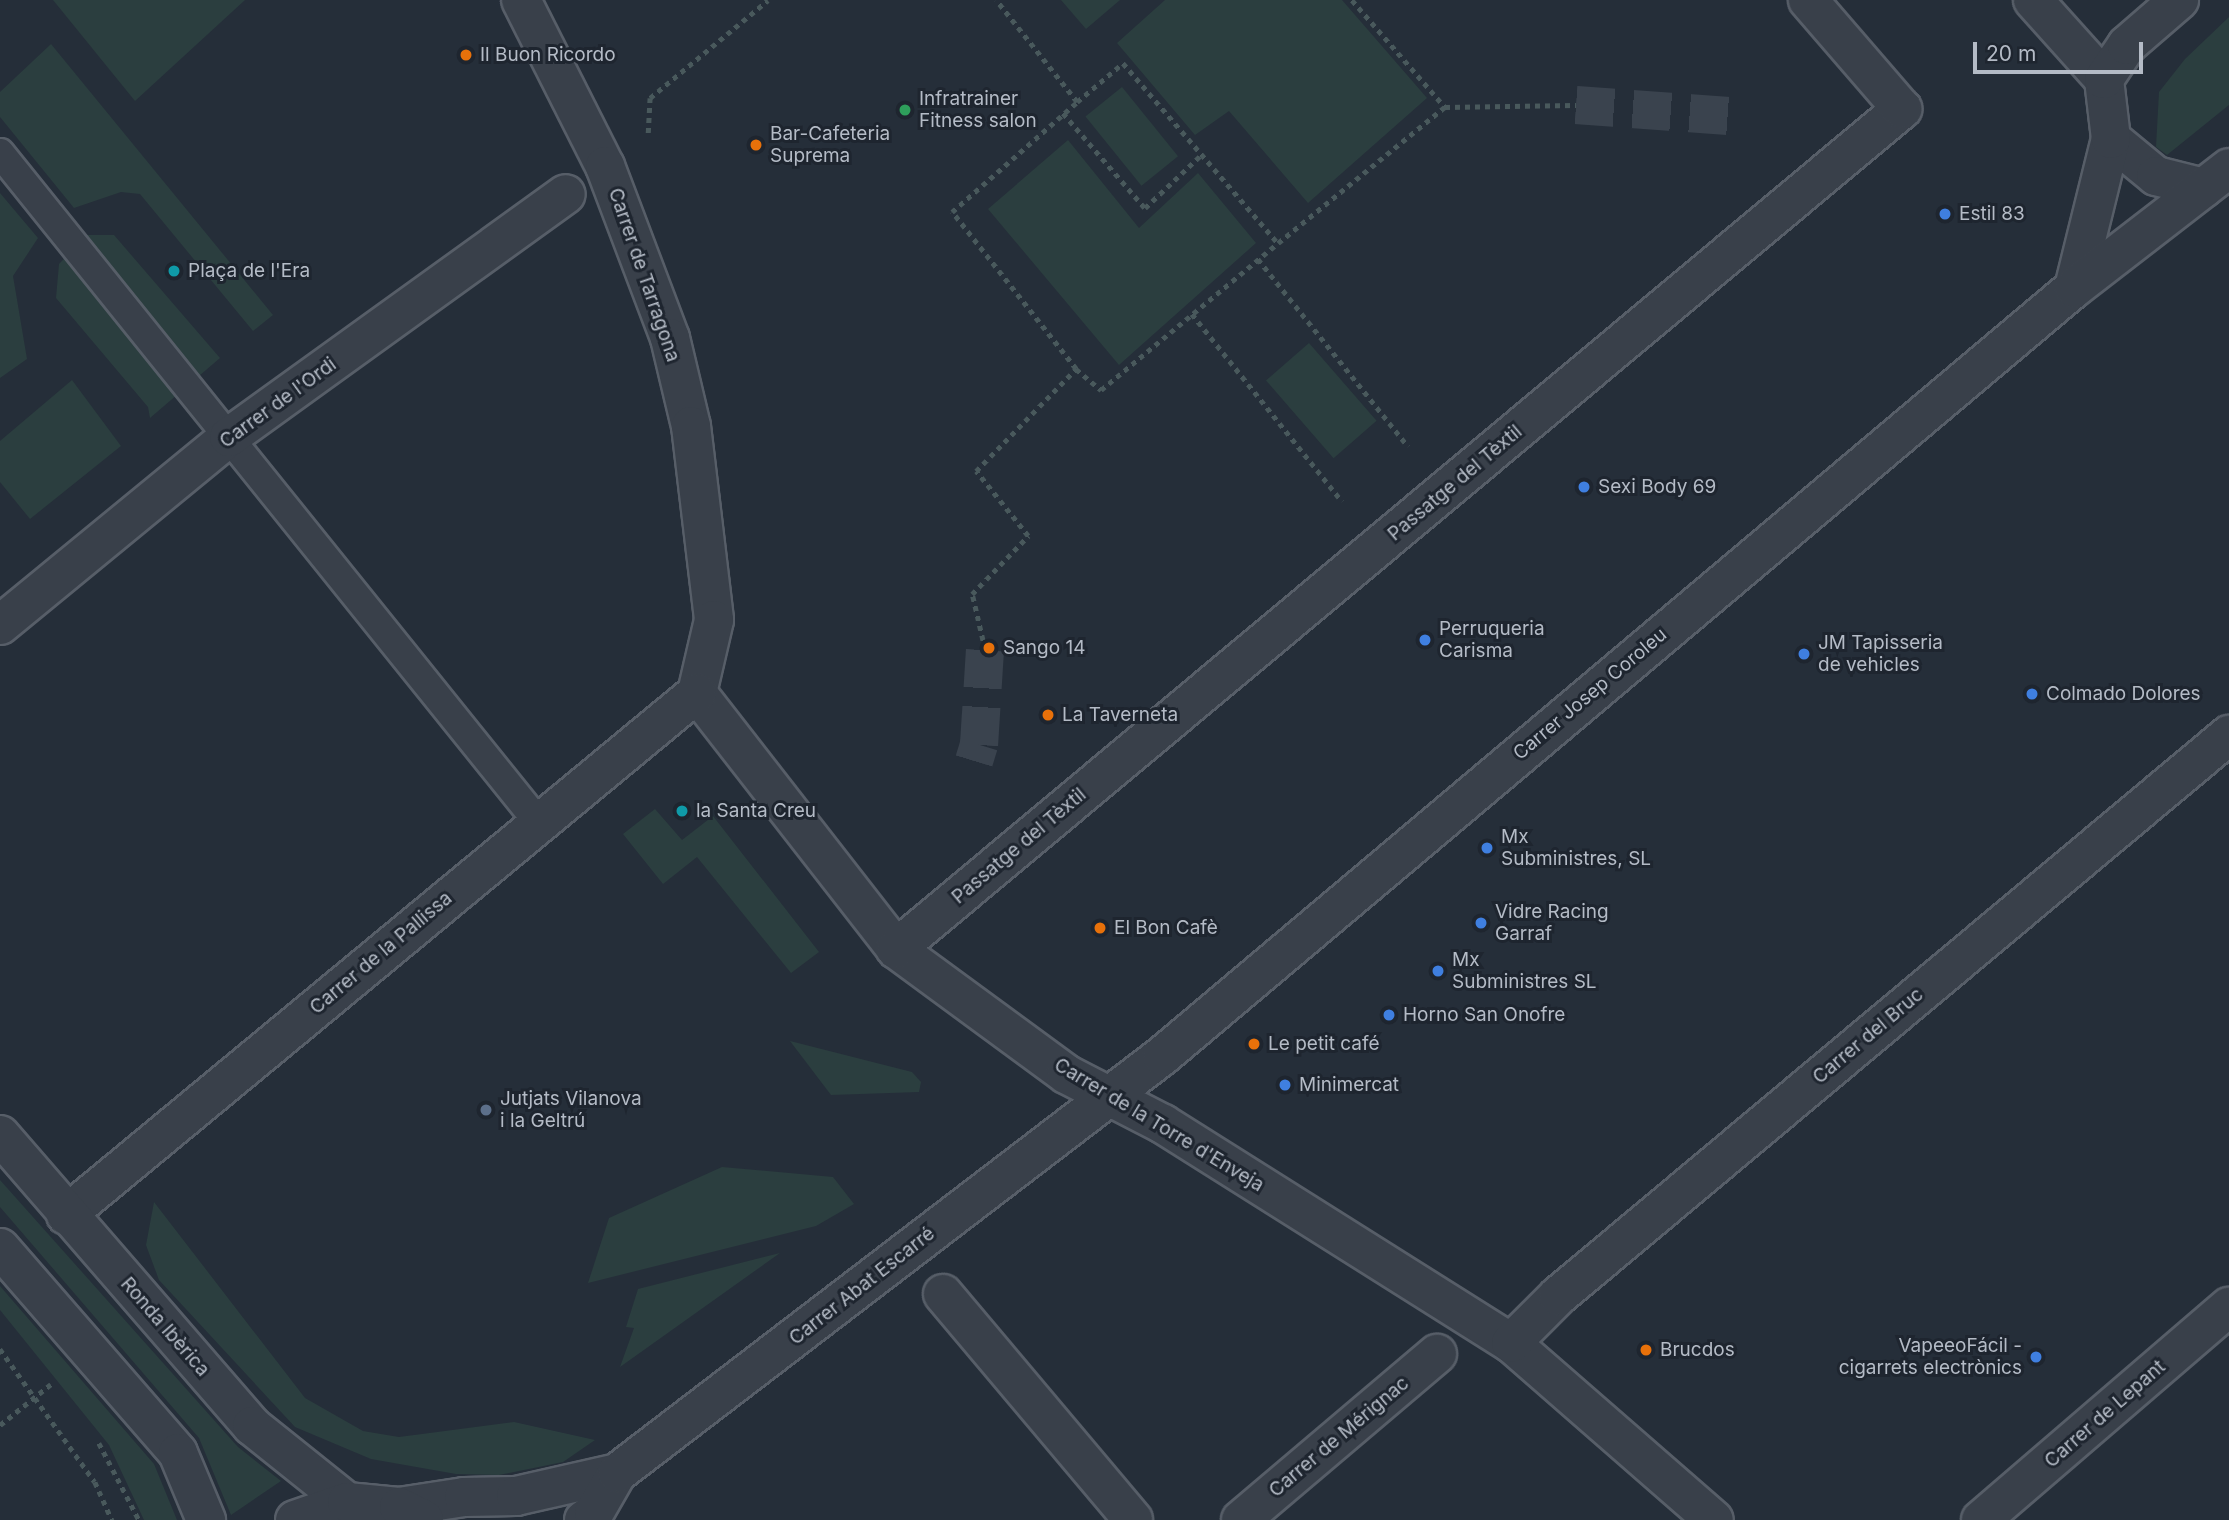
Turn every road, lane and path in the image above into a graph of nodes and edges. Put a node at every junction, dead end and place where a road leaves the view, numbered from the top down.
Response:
1 (521, 0) edge
2 (768, 0) edge
3 (996, 0) edge
4 (1352, 0) edge
5 (1808, 0) edge
6 (2033, 0) edge
7 (2179, 0) edge
8 (2104, 79) junction
9 (1077, 102) junction
10 (1576, 105) tunnel mouth
11 (1445, 107) junction
12 (1063, 113) junction
13 (648, 133) dead end
14 (2111, 139) junction
15 (0, 153) edge
16 (1201, 155) junction
17 (2217, 178) edge
18 (566, 194) dead end
19 (1278, 243) junction
20 (1258, 259) junction
21 (2074, 288) junction
22 (1192, 314) junction
23 (1076, 369) junction
24 (229, 437) junction
25 (1408, 446) dead end
26 (1342, 501) dead end
27 (0, 625) edge
28 (985, 650) tunnel mouth
29 (697, 693) junction
30 (2229, 734) edge
31 (537, 822) junction
32 (896, 949) junction
33 (1105, 1098) junction
34 (0, 1135) edge
35 (66, 1215) junction
36 (0, 1248) edge
37 (943, 1294) dead end
38 (2229, 1307) edge
39 (1511, 1343) junction
40 (0, 1349) edge
41 (1437, 1354) dead end
42 (44, 1373) dead end
43 (53, 1382) junction
44 (61, 1393) dead end
45 (35, 1398) junction
46 (0, 1425) edge
47 (93, 1436) dead end
48 (617, 1474) junction
49 (347, 1502) junction
50 (411, 1513) edge
51 (112, 1520) edge
52 (139, 1520) edge
53 (206, 1520) edge
54 (295, 1520) edge
55 (584, 1520) edge
56 (1133, 1520) edge
57 (1241, 1520) edge
58 (1714, 1520) edge
59 (1981, 1520) edge

1 - 29 street, Carrer de Tarragona
2 - 13 path
3 - 9 path
4 - 11 path
5 - 32 street, Passatge del Tèxtil
6 - 8 street
7 - 8 street
8 - 14 street
9 - 12 path
9 - 16 path
10 - 11 path
11 - 19 path
12 - 16 path
12 - 23 path
14 - 17 street, Carrer Josep Coroleu
14 - 21 street
15 - 24 lane
16 - 19 path
17 - 21 street, Carrer Josep Coroleu
18 - 24 street, Carrer de l'Ordi
19 - 20 path
20 - 22 path
20 - 25 path
21 - 33 street, Carrer Josep Coroleu
22 - 23 path
22 - 26 path
23 - 28 path
24 - 27 street, Carrer de l'Ordi
24 - 31 lane
29 - 31 street, Carrer de la Pallissa
29 - 32 street, Carrer de la Torre d'Enveja
30 - 39 street, Carrer del Bruc
31 - 35 street, Carrer de la Pallissa
32 - 33 street, Carrer de la Torre d'Enveja
33 - 39 street, Carrer de la Torre d'Enveja
33 - 48 street, Carrer Abat Escarré
34 - 35 street, Ronda Ibèrica
35 - 49 street, Ronda Ibèrica
36 - 53 street
37 - 56 street
38 - 59 street, Carrer de Lepant
39 - 58 street, Carrer de la Torre d'Enveja
40 - 45 path
41 - 57 street, Carrer de Mérignac
42 - 43 path
43 - 44 path
43 - 45 path
45 - 46 path
45 - 51 path
47 - 52 path
48 - 50 street
48 - 55 street
49 - 50 street
49 - 54 street

